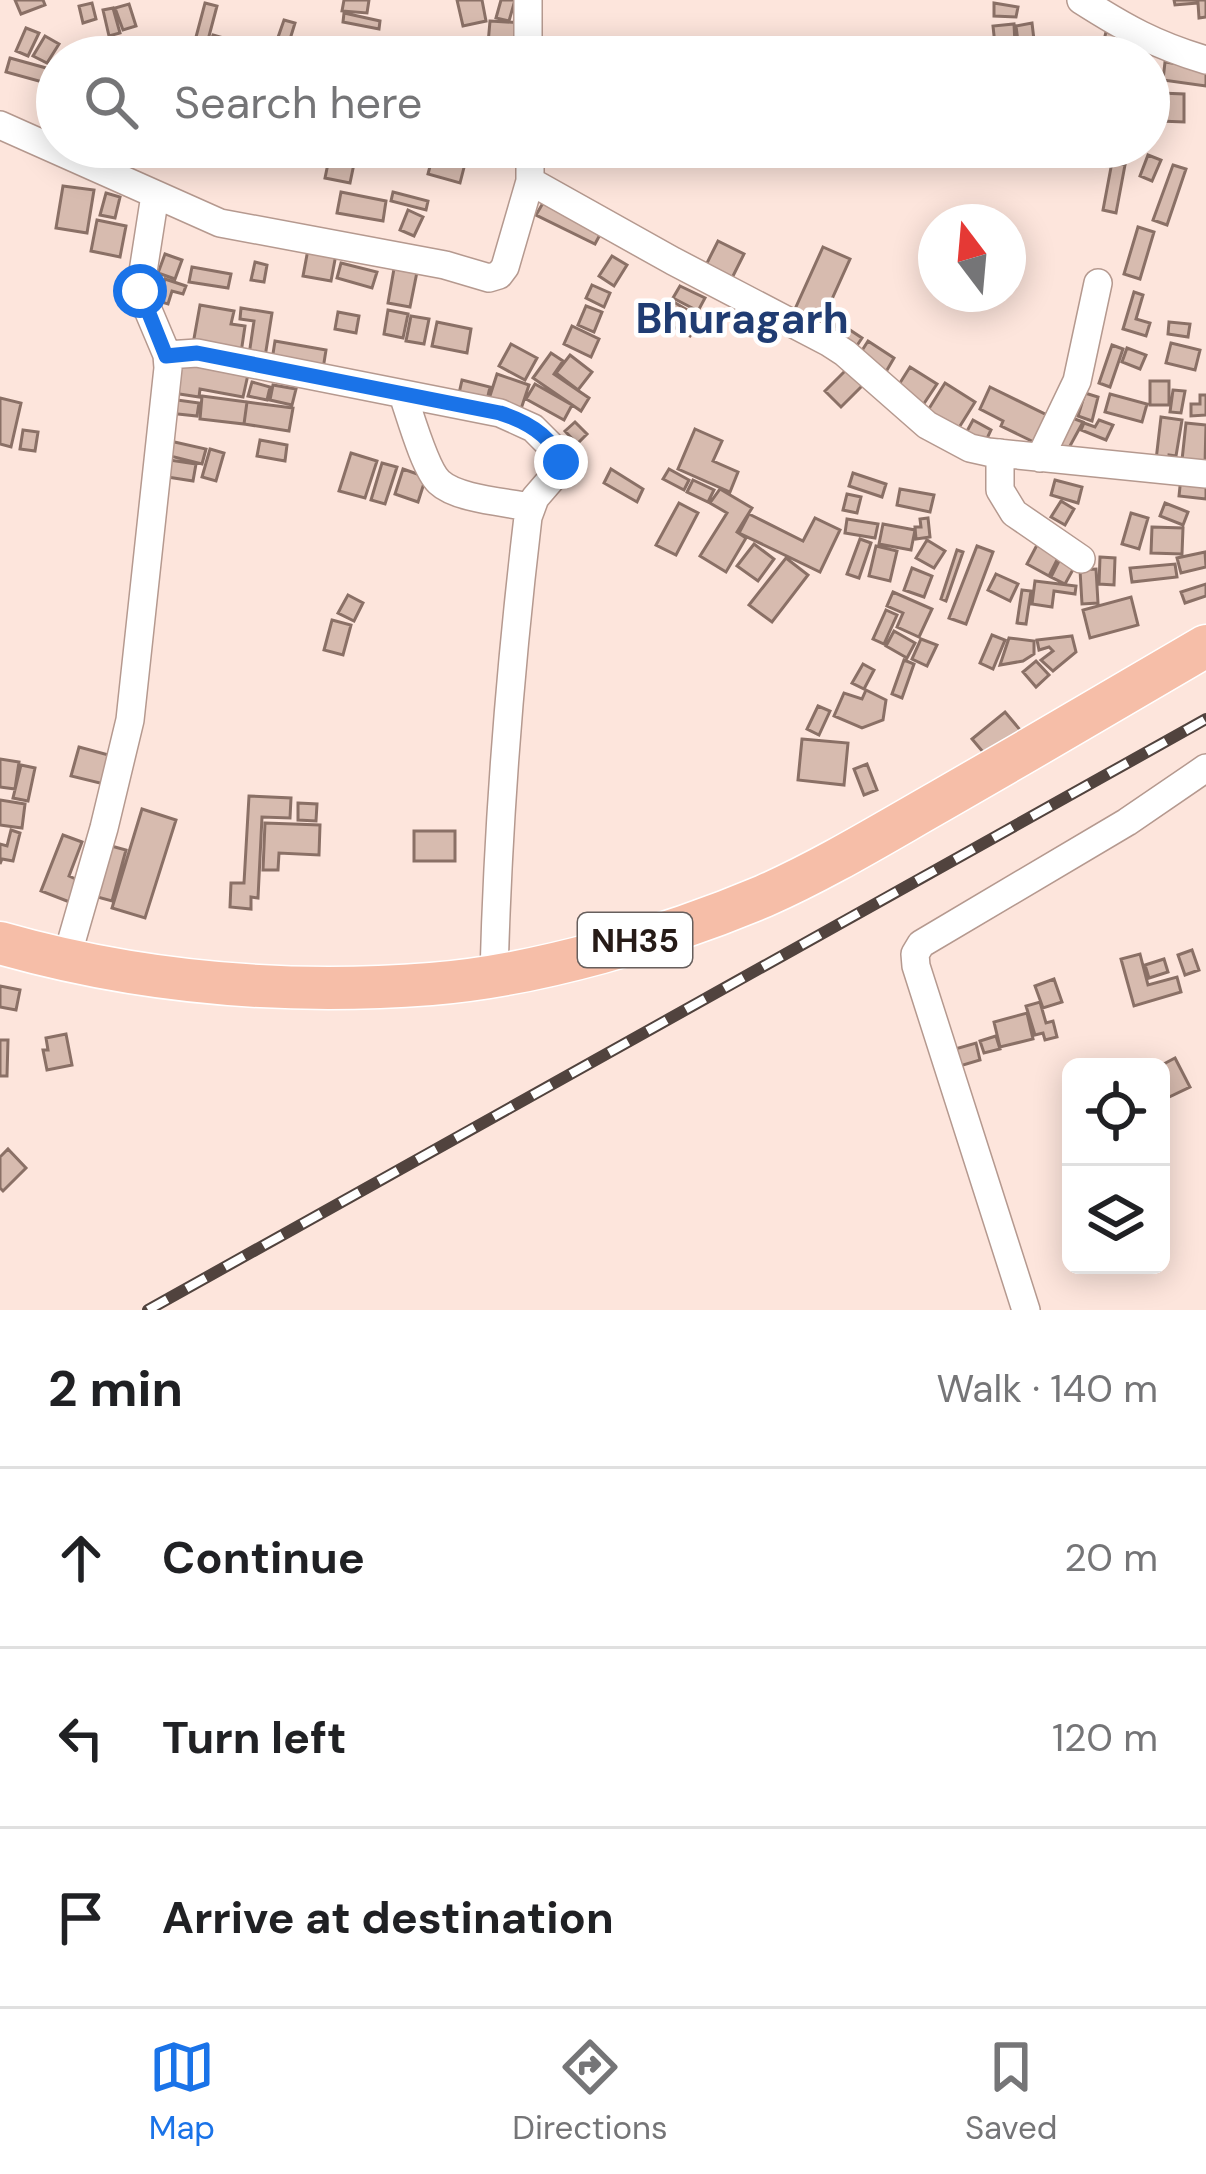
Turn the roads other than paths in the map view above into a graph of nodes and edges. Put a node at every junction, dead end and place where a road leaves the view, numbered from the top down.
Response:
1 (528, 0) edge
2 (1081, 0) edge
3 (528, 36) edge
4 (1138, 36) edge
5 (1170, 49) edge
6 (1206, 60) edge
7 (0, 125) edge
8 (36, 141) edge
9 (94, 168) edge
10 (530, 168) edge
11 (530, 181) junction
12 (155, 196) junction
13 (1097, 283) dead end
14 (166, 356) junction
15 (403, 395) junction
16 (1000, 454) junction
17 (1040, 458) junction
18 (1206, 474) edge
19 (530, 507) junction
20 (1082, 559) dead end
21 (1206, 646) edge
22 (1206, 768) edge
23 (0, 944) edge
24 (66, 960) junction
25 (494, 974) junction
26 (1026, 1310) edge

1 - 3 street
2 - 4 street
5 - 6 street
7 - 8 street
9 - 12 street
10 - 11 street
11 - 12 street
11 - 16 street
12 - 14 street
13 - 17 street
14 - 15 street
14 - 24 street
15 - 19 street
15 - 19 street
16 - 17 street
16 - 20 street
17 - 18 street
19 - 25 street
21 - 25 highway, NH35
22 - 26 street
23 - 24 highway, NH35
24 - 25 highway, NH35

